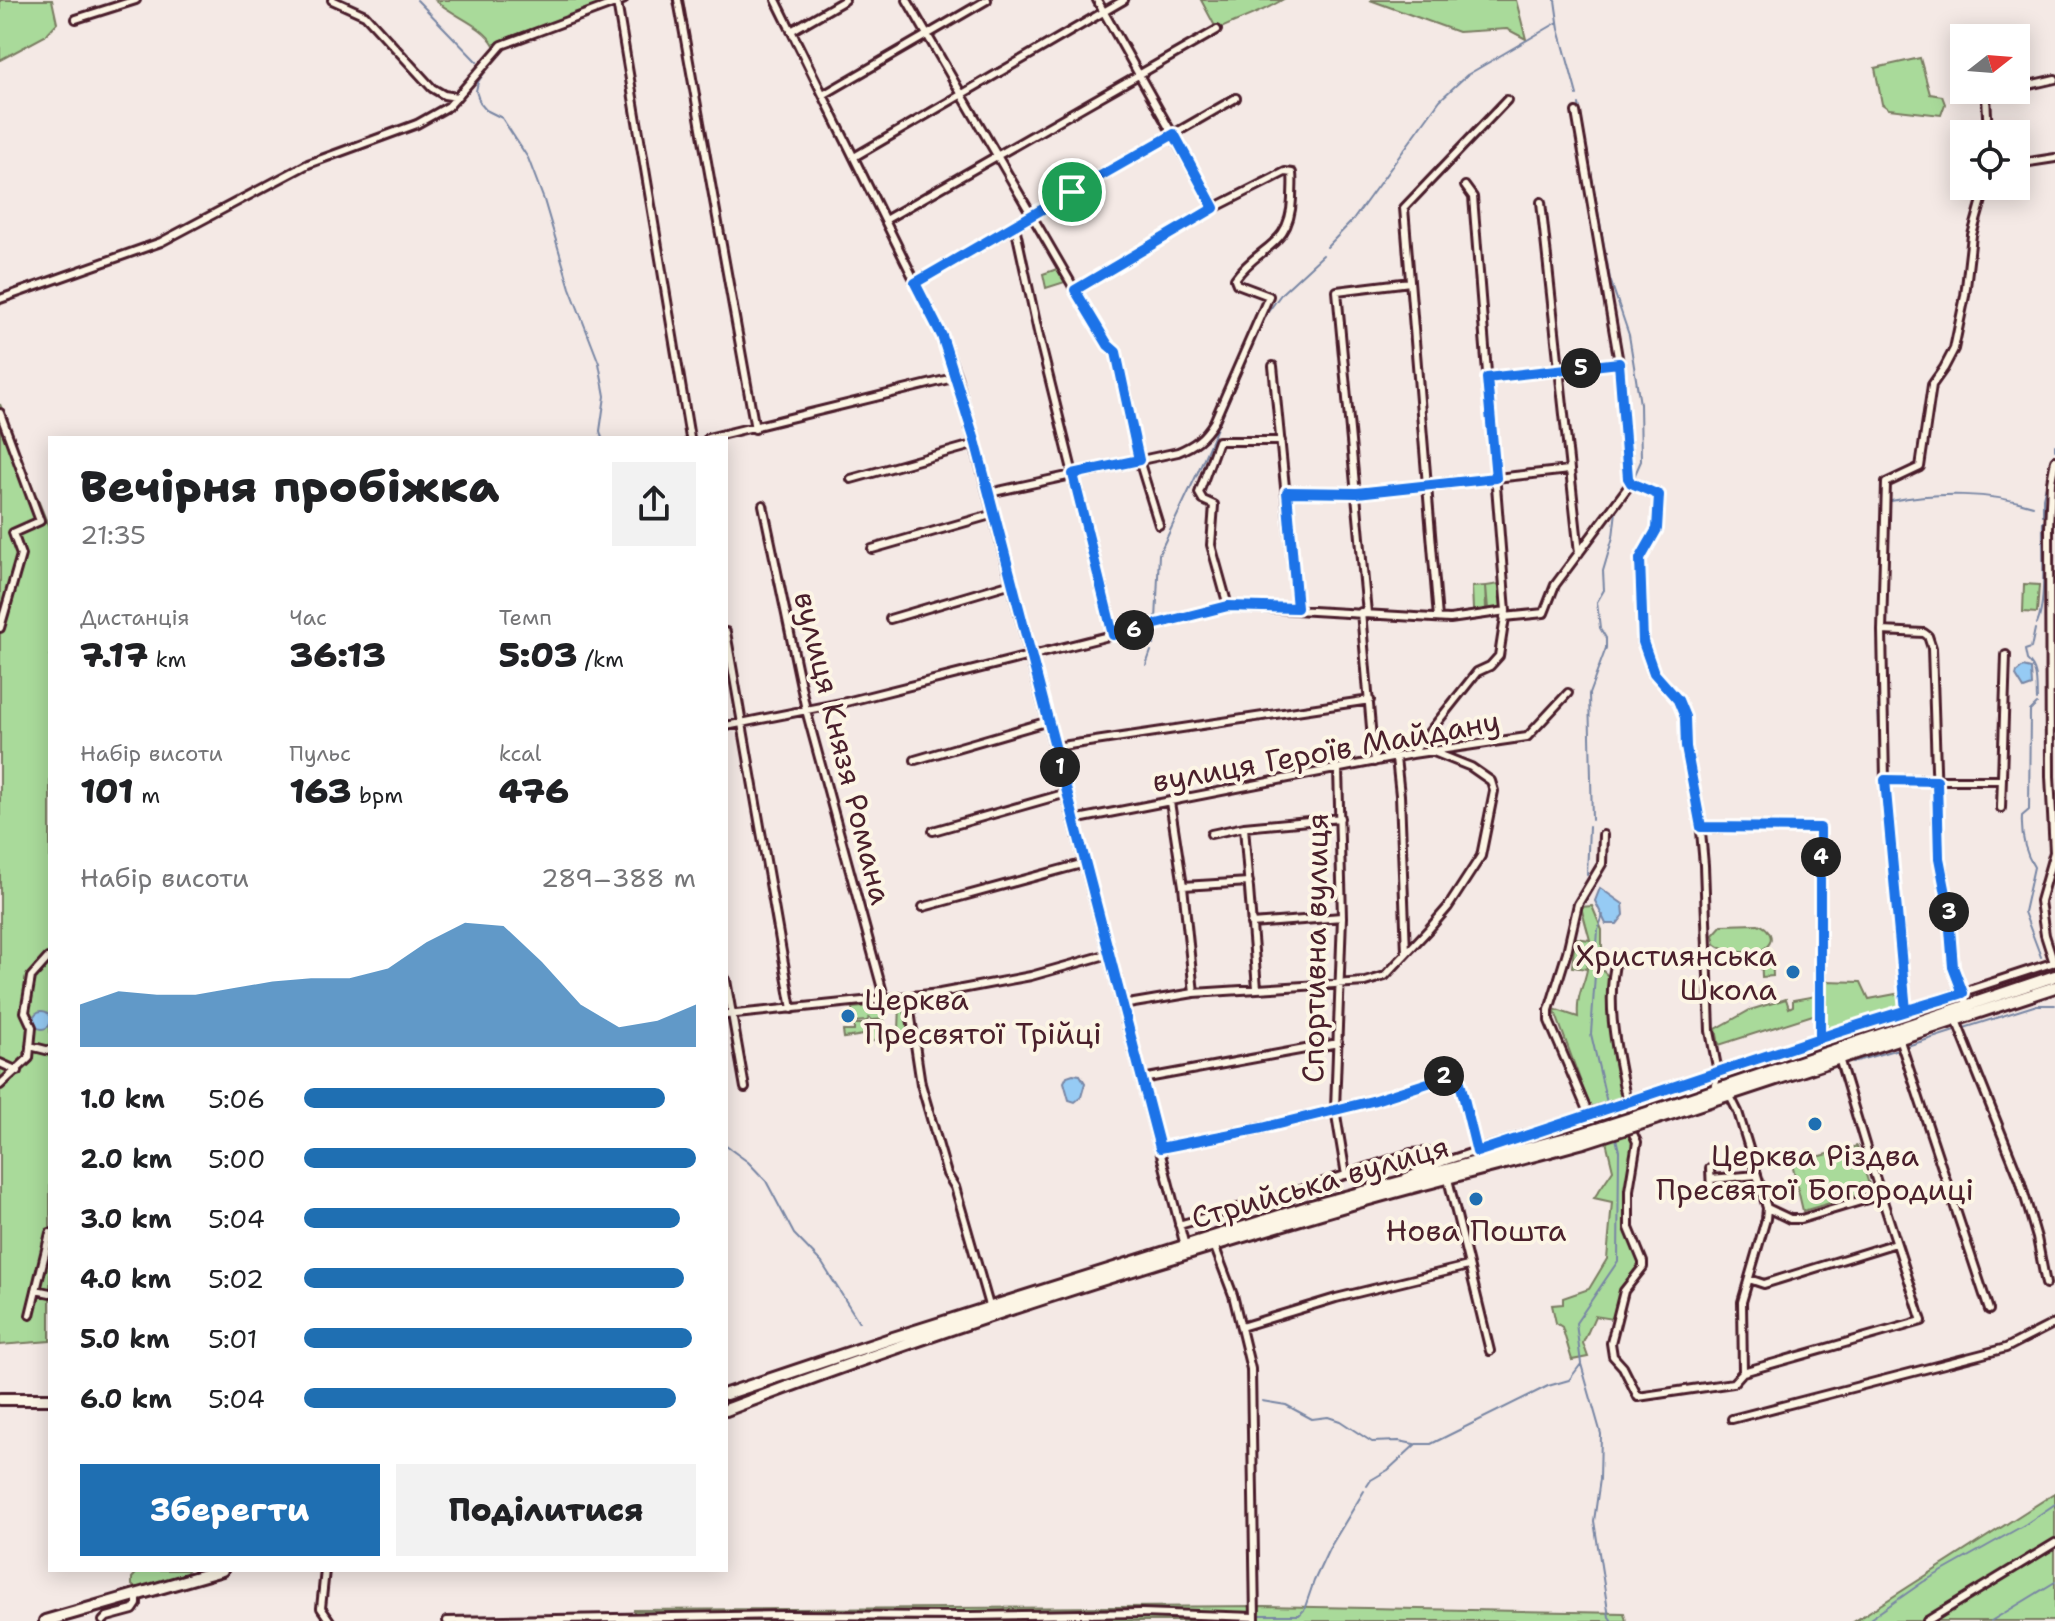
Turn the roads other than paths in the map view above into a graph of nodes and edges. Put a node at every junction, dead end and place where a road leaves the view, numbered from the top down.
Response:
1 (136, 0) edge
2 (332, 0) edge
3 (678, 0) edge
4 (776, 0) edge
5 (845, 0) edge
6 (907, 0) edge
7 (987, 0) edge
8 (1097, 0) edge
9 (1124, 0) edge
10 (620, 1) edge
11 (1104, 12) junction
12 (76, 19) dead end
13 (1217, 30) dead end
14 (791, 31) junction
15 (927, 35) junction
16 (1139, 74) junction
17 (2055, 79) edge
18 (2030, 85) edge
19 (963, 93) junction
20 (823, 95) junction
21 (457, 97) junction
22 (1236, 98) dead end
23 (1507, 100) dead end
24 (1576, 112) dead end
25 (1174, 134) junction
26 (998, 154) junction
27 (854, 157) junction
28 (2055, 158) edge
29 (2030, 162) edge
30 (1465, 186) dead end
31 (1982, 200) edge
32 (1541, 202) dead end
33 (1214, 208) junction
34 (1033, 216) junction
35 (885, 220) junction
36 (1015, 226) junction
37 (1410, 282) junction
38 (915, 283) junction
39 (1075, 290) junction
40 (0, 299) edge
41 (1619, 363) junction
42 (1273, 366) dead end
43 (1558, 371) junction
44 (957, 377) junction
45 (1487, 378) junction
46 (0, 413) edge
47 (755, 429) junction
48 (690, 436) edge
49 (718, 436) edge
50 (1281, 441) junction
51 (976, 444) junction
52 (1139, 460) junction
53 (2055, 460) edge
54 (1569, 470) junction
55 (1073, 474) junction
56 (1496, 478) junction
57 (851, 479) dead end
58 (2053, 479) edge
59 (1631, 483) junction
60 (1427, 486) junction
61 (1287, 492) junction
62 (989, 493) junction
63 (1357, 493) junction
64 (763, 505) dead end
65 (994, 514) junction
66 (1159, 525) dead end
67 (872, 549) dead end
68 (1579, 553) junction
69 (1012, 583) junction
70 (1228, 606) junction
71 (1297, 608) junction
72 (1364, 613) junction
73 (1505, 614) junction
74 (1438, 618) junction
75 (890, 619) dead end
76 (0, 628) edge
77 (1882, 631) junction
78 (1113, 635) junction
79 (728, 643) edge
80 (1031, 654) junction
81 (2006, 655) dead end
82 (1568, 693) dead end
83 (1370, 700) junction
84 (806, 710) junction
85 (1049, 721) junction
86 (742, 723) junction
87 (728, 726) edge
88 (1055, 747) junction
89 (1431, 751) junction
90 (1412, 754) junction
91 (1396, 758) junction
92 (915, 760) dead end
93 (1374, 762) junction
94 (1338, 769) junction
95 (1885, 780) junction
96 (2002, 780) junction
97 (1937, 781) junction
98 (1067, 793) junction
99 (1170, 802) junction
100 (2001, 808) dead end
101 (1340, 818) junction
102 (1073, 820) junction
103 (1244, 827) junction
104 (1701, 827) junction
105 (933, 831) dead end
106 (1211, 834) dead end
107 (1603, 835) dead end
108 (1085, 863) junction
109 (1249, 882) junction
110 (1183, 886) junction
111 (923, 907) dead end
112 (1342, 917) junction
113 (1251, 924) junction
114 (1406, 952) junction
115 (1109, 954) junction
116 (1617, 956) dead end
117 (48, 958) dead end
118 (2055, 962) edge
119 (2055, 976) edge
120 (1340, 984) junction
121 (2055, 987) edge
122 (1257, 988) junction
123 (1194, 993) junction
124 (1964, 995) junction
125 (908, 998) junction
126 (885, 1000) junction
127 (1122, 1005) junction
128 (1974, 1005) junction
129 (792, 1009) junction
130 (1906, 1011) junction
131 (729, 1015) edge
132 (1958, 1022) junction
133 (1820, 1038) junction
134 (1899, 1038) junction
135 (1338, 1043) junction
136 (30, 1046) junction
137 (48, 1050) edge
138 (1839, 1058) junction
139 (0, 1063) edge
140 (18, 1071) junction
141 (1718, 1072) junction
142 (1142, 1079) junction
143 (0, 1085) edge
144 (1714, 1087) junction
145 (745, 1088) dead end
146 (1729, 1090) junction
147 (1623, 1104) junction
148 (1335, 1109) junction
149 (1589, 1115) junction
150 (1645, 1118) junction
151 (1583, 1138) junction
152 (1160, 1148) junction
153 (1477, 1152) junction
154 (1443, 1162) junction
155 (1710, 1168) dead end
156 (1346, 1175) junction
157 (1757, 1175) junction
158 (1448, 1179) junction
159 (1711, 1179) junction
160 (1398, 1182) junction
161 (1711, 1192) dead end
162 (1881, 1195) junction
163 (1767, 1208) junction
164 (1179, 1225) junction
165 (48, 1241) edge
166 (1896, 1243) junction
167 (1214, 1245) junction
168 (1185, 1246) junction
169 (1468, 1266) junction
170 (1749, 1279) junction
171 (2046, 1284) dead end
172 (36, 1290) junction
173 (48, 1293) edge
174 (990, 1309) junction
175 (1989, 1310) dead end
176 (30, 1315) dead end
177 (965, 1321) junction
178 (2055, 1323) edge
179 (1241, 1327) junction
180 (1490, 1351) dead end
181 (1743, 1372) junction
182 (728, 1393) edge
183 (0, 1399) edge
184 (48, 1399) edge
185 (728, 1409) edge
186 (1732, 1419) dead end
187 (2055, 1543) edge
188 (215, 1572) edge
189 (325, 1572) edge
190 (137, 1595) junction
191 (1093, 1617) edge
192 (802, 1618) edge
193 (847, 1618) edge
194 (894, 1618) edge
195 (934, 1618) edge
196 (970, 1618) edge
197 (629, 1619) edge
198 (779, 1619) edge
199 (1255, 1619) edge
200 (45, 1621) edge
201 (103, 1621) edge
202 (330, 1621) edge
203 (447, 1621) edge
204 (1927, 1621) edge

1 - 12 street
2 - 21 street
3 - 47 street
4 - 14 street
5 - 14 street
6 - 15 street
7 - 15 street
8 - 11 street
9 - 11 street
10 - 21 street
10 - 48 street
11 - 16 street
11 - 19 street
13 - 16 street
14 - 20 street
15 - 19 street
15 - 20 street
16 - 25 street
16 - 26 street
17 - 18 street
19 - 26 street
19 - 27 street
20 - 27 street
21 - 40 street
22 - 25 street
23 - 37 street
24 - 41 street
25 - 33 street
25 - 34 street
26 - 34 street
26 - 35 street
27 - 35 street
28 - 29 street
30 - 45 street
31 - 77 street
32 - 43 street
33 - 39 street
33 - 52 street
34 - 36 street
34 - 39 street
35 - 38 street
36 - 38 street
36 - 55 street
37 - 60 street
37 - 63 street
38 - 44 street
39 - 52 street
41 - 43 street
41 - 59 street
42 - 50 street
43 - 45 street
43 - 54 street
44 - 47 street
44 - 51 street
45 - 56 street
46 - 76 street
47 - 49 street
50 - 61 street
50 - 70 street
51 - 57 street
51 - 62 street
52 - 55 street
52 - 66 street
53 - 58 street
54 - 56 street
54 - 68 street
55 - 62 street
55 - 78 street
56 - 60 street
56 - 73 street
58 - 118 street
59 - 68 street
59 - 104 street
60 - 63 street
60 - 74 street
61 - 63 street
61 - 71 street
62 - 65 street
63 - 72 street
64 - 84 street, вулиця Князя Романа
65 - 67 street
65 - 69 street
68 - 73 street
69 - 75 street
69 - 80 street
70 - 71 street
70 - 78 street
71 - 72 street
72 - 74 street
72 - 83 street
73 - 74 street
73 - 90 street
77 - 95 street
77 - 97 street
78 - 80 street
79 - 86 street
80 - 84 street
80 - 85 street
81 - 96 street
82 - 89 street, вулиця Героїв Майдану
83 - 88 street
83 - 93 street
84 - 86 street
84 - 126 street, вулиця Князя Романа
85 - 88 street
85 - 92 street
86 - 87 street
86 - 129 street
88 - 98 street
89 - 90 street, вулиця Героїв Майдану
89 - 114 street
90 - 91 street, вулиця Героїв Майдану
91 - 93 street, вулиця Героїв Майдану
91 - 114 street
93 - 94 street, вулиця Героїв Майдану
94 - 99 street, вулиця Героїв Майдану
94 - 101 street, Спортивна вулиця
95 - 97 street
95 - 130 street
96 - 97 street
96 - 100 street
97 - 124 street
98 - 102 street
98 - 105 street
99 - 102 street, вулиця Героїв Майдану
99 - 110 street
101 - 103 street
101 - 112 street, Спортивна вулиця
102 - 108 street
103 - 106 street
103 - 109 street
104 - 133 street
104 - 141 street
107 - 149 street
108 - 111 street
108 - 115 street
109 - 110 street
109 - 113 street
110 - 123 street
112 - 113 street
112 - 120 street, Спортивна вулиця
113 - 122 street
114 - 120 street
115 - 125 street
115 - 127 street
116 - 147 street
117 - 136 street
118 - 124 street
119 - 128 highway, Стрийська вулиця
120 - 122 street
120 - 135 street, Спортивна вулиця
121 - 132 highway, Стрийська вулиця
122 - 123 street
123 - 127 street
124 - 128 street
124 - 130 street
124 - 132 street
125 - 126 street
125 - 174 street
126 - 129 street
127 - 142 street
128 - 132 highway, Стрийська вулиця
129 - 131 street
130 - 133 street
131 - 145 street
132 - 134 highway, Стрийська вулиця
132 - 146 highway, Стрийська вулиця
132 - 171 street
133 - 141 street
134 - 138 highway, Стрийська вулиця
134 - 175 street
135 - 142 street
135 - 148 street, Спортивна вулиця
136 - 137 street
136 - 140 street
138 - 146 highway, Стрийська вулиця
138 - 162 street
139 - 140 street
140 - 143 street
141 - 144 street
141 - 147 street
142 - 152 street
144 - 146 highway, Стрийська вулиця
144 - 150 highway, Стрийська вулиця
146 - 150 highway, Стрийська вулиця
146 - 157 street
147 - 149 street
147 - 181 street
148 - 152 street
148 - 153 street
148 - 156 street, Спортивна вулиця
149 - 153 street
150 - 151 highway, Стрийська вулиця, bridge
151 - 158 highway, Стрийська вулиця
151 - 160 highway, Стрийська вулиця
152 - 164 street
153 - 154 street
154 - 156 street
154 - 160 street
155 - 159 street
156 - 164 street
157 - 159 street
157 - 163 street
158 - 167 highway, Стрийська вулиця
158 - 169 street
159 - 161 street
160 - 168 highway, Стрийська вулиця
162 - 163 street
162 - 166 street
163 - 170 street
164 - 168 street
165 - 172 street
166 - 170 street
166 - 181 street
167 - 177 highway, Стрийська вулиця
167 - 179 street
168 - 174 highway, Стрийська вулиця
169 - 179 street
169 - 180 street
170 - 181 street
172 - 173 street
172 - 176 street
174 - 177 highway, Стрийська вулиця
177 - 182 highway
177 - 185 highway
178 - 186 street
179 - 199 street
183 - 184 highway
187 - 204 street
188 - 190 highway
189 - 202 street
190 - 200 highway
190 - 201 street
191 - 196 street
191 - 199 street
192 - 193 street
192 - 198 street
193 - 194 street
194 - 195 street
195 - 196 street
197 - 198 street
197 - 203 street

